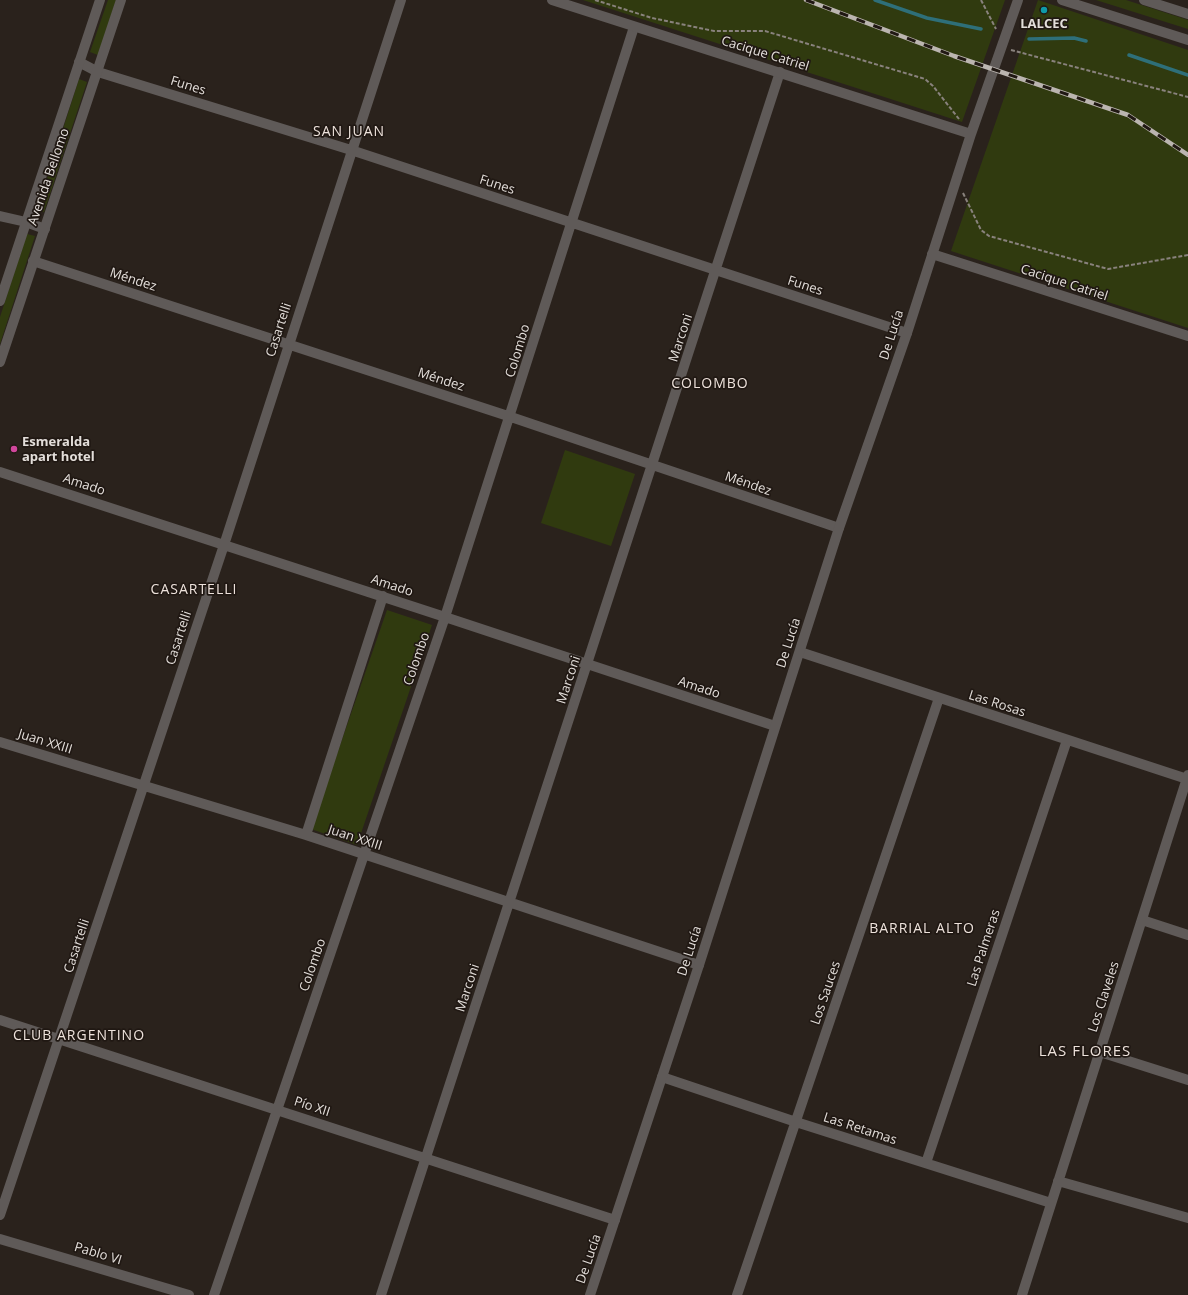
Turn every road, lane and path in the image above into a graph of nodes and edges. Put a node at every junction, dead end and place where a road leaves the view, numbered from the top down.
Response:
1 (100, 0) edge
2 (121, 0) edge
3 (401, 0) edge
4 (552, 0) edge
5 (595, 0) edge
6 (981, 0) edge
7 (1018, 0) edge
8 (1062, 0) edge
9 (1144, 0) edge
10 (1188, 14) edge
11 (634, 27) junction
12 (1188, 40) edge
13 (1003, 44) junction
14 (79, 62) junction
15 (98, 72) junction
16 (780, 72) junction
17 (1188, 97) edge
18 (971, 134) junction
19 (351, 150) junction
20 (956, 180) junction
21 (0, 216) edge
22 (26, 222) junction
23 (571, 224) junction
24 (45, 230) junction
25 (932, 254) junction
26 (1188, 255) edge
27 (33, 261) junction
28 (717, 271) junction
29 (0, 301) edge
30 (907, 333) junction
31 (1188, 336) edge
32 (288, 344) junction
33 (0, 362) edge
34 (511, 417) junction
35 (652, 466) junction
36 (0, 472) edge
37 (840, 528) junction
38 (224, 545) junction
39 (383, 596) junction
40 (445, 616) junction
41 (800, 652) junction
42 (588, 664) junction
43 (939, 698) junction
44 (775, 726) junction
45 (1067, 740) junction
46 (0, 742) edge
47 (1187, 777) edge
48 (144, 787) junction
49 (306, 835) junction
50 (364, 854) junction
51 (510, 902) junction
52 (1142, 920) junction
53 (1188, 935) edge
54 (699, 965) junction
55 (0, 1020) edge
56 (60, 1041) junction
57 (1100, 1052) junction
58 (662, 1077) junction
59 (1188, 1080) edge
60 (277, 1109) junction
61 (796, 1122) junction
62 (427, 1158) junction
63 (926, 1163) junction
64 (1058, 1181) junction
65 (1051, 1203) junction
66 (0, 1215) edge
67 (1188, 1218) edge
68 (615, 1220) junction
69 (0, 1238) edge
70 (189, 1295) edge
71 (214, 1295) edge
72 (381, 1295) edge
73 (590, 1295) edge
74 (737, 1295) edge
75 (1022, 1295) edge

1 - 14 street, Avenida Bellomo
2 - 15 street, Avenida Bellomo
3 - 19 street, Casartelli
4 - 11 street, Cacique Catriel
5 - 18 path
6 - 13 path
7 - 13 street, De Lucía
8 - 12 street
9 - 10 street
11 - 16 street, Cacique Catriel
11 - 23 street, Colombo
13 - 17 path
13 - 18 street, De Lucía
14 - 15 street, Funes
14 - 22 street, Avenida Bellomo
15 - 19 street, Funes
15 - 24 street, Avenida Bellomo
16 - 18 street, Cacique Catriel
16 - 28 street, Marconi
18 - 20 street, De Lucía
19 - 23 street, Funes
19 - 32 street, Casartelli
20 - 25 street, De Lucía
20 - 26 path
21 - 22 street
22 - 24 street
22 - 29 street, Avenida Bellomo
23 - 28 street, Funes
23 - 34 street, Colombo
24 - 27 street, Avenida Bellomo
25 - 30 street, De Lucía
25 - 31 street, Cacique Catriel
27 - 32 street, Méndez
27 - 33 street, Avenida Bellomo
28 - 30 street, Funes
28 - 35 street, Marconi
30 - 37 street, De Lucía
32 - 34 street, Méndez
32 - 38 street, Casartelli
34 - 35 street, Méndez
34 - 40 street, Colombo
35 - 37 street, Méndez
35 - 42 street, Marconi
36 - 38 street, Amado
37 - 41 street, De Lucía
38 - 39 street, Amado
38 - 48 street, Casartelli
39 - 40 street, Amado
39 - 49 street
40 - 42 street, Amado
40 - 50 street, Colombo
41 - 43 street, Las Rosas
41 - 44 street, De Lucía
42 - 44 street, Amado
42 - 51 street, Marconi
43 - 45 street, Las Rosas
43 - 61 street, Los Sauces
44 - 54 street, De Lucía
45 - 47 street, Las Rosas
45 - 63 street, Las Palmeras
46 - 48 street, Juan XXIII
47 - 52 street, Los Claveles
48 - 49 street, Juan XXIII
48 - 56 street, Casartelli
49 - 50 street, Juan XXIII
50 - 51 street, Juan XXIII
50 - 60 street, Colombo
51 - 54 street, Juan XXIII
51 - 62 street, Marconi
52 - 53 street
52 - 57 street, Los Claveles
54 - 58 street, De Lucía
55 - 56 street, Pío XII
56 - 60 street, Pío XII
56 - 66 street, Casartelli
57 - 59 street
57 - 64 street, Los Claveles
58 - 61 street, Las Retamas
58 - 68 street, De Lucía
60 - 62 street, Pío XII
60 - 71 street, Colombo
61 - 63 street, Las Retamas
61 - 74 street, Los Sauces
62 - 68 street, Pío XII
62 - 72 street, Marconi
63 - 65 street, Las Retamas
64 - 65 street, Los Claveles
64 - 67 street
65 - 75 street, Los Claveles
68 - 73 street, De Lucía
69 - 70 street, Pablo VI

